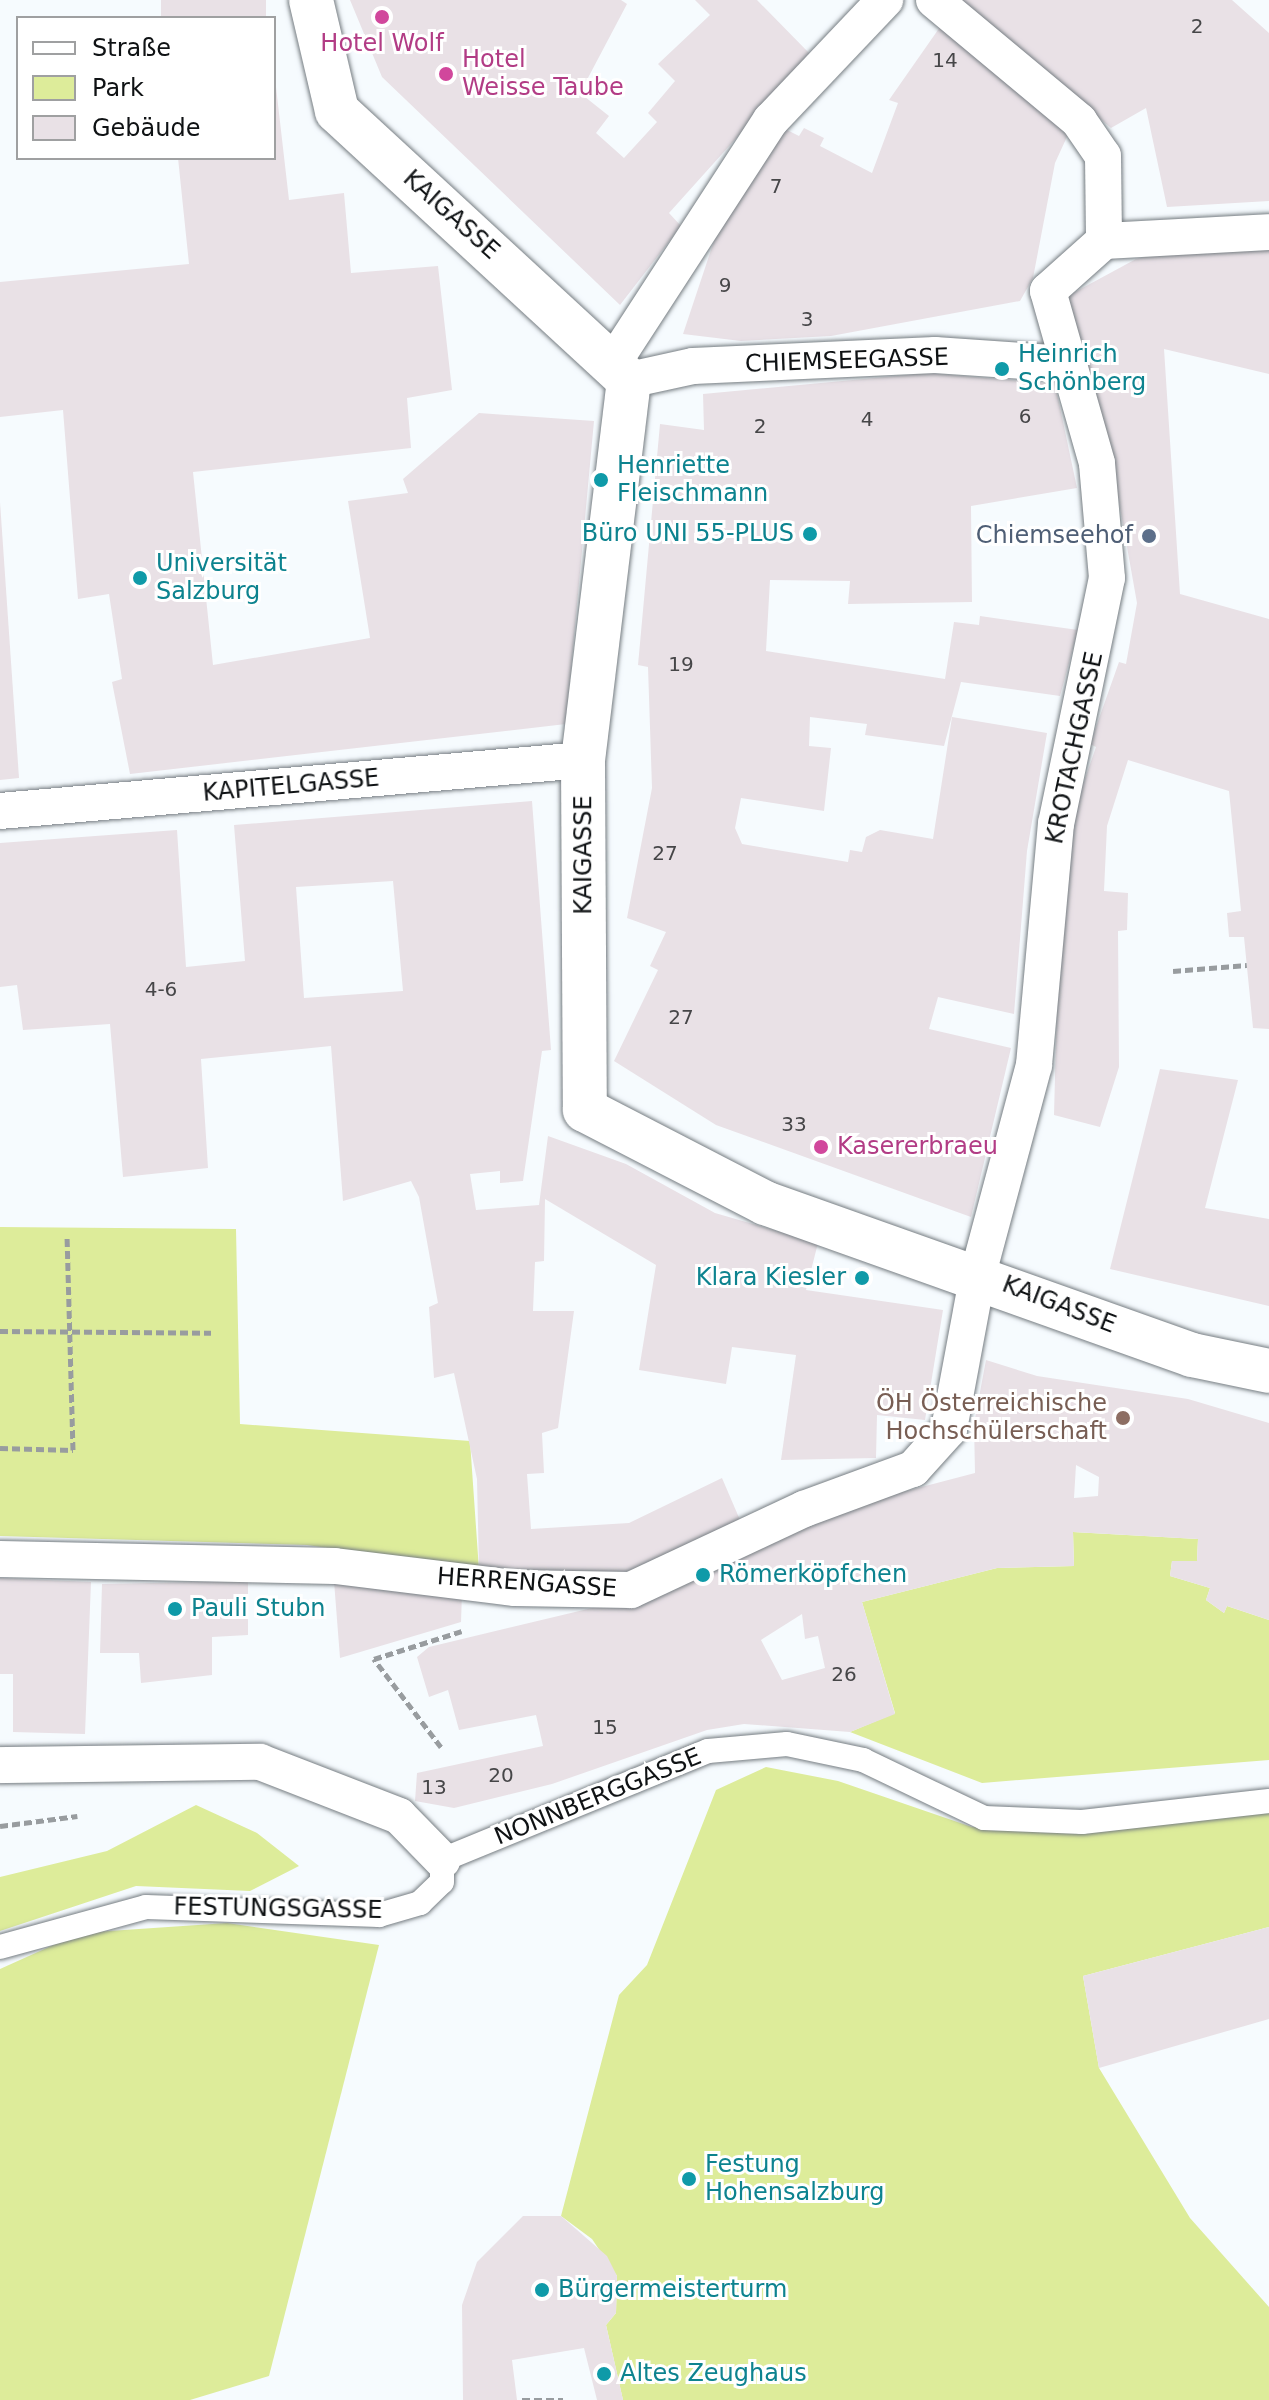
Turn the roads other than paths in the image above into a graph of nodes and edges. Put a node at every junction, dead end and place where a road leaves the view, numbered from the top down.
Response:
1 (311, 0) edge
2 (885, 0) edge
3 (934, 0) edge
4 (1269, 232) edge
5 (1104, 241) junction
6 (1066, 364) junction
7 (621, 371) junction
8 (583, 760) junction
9 (0, 811) edge
10 (978, 1274) junction
11 (1269, 1371) edge
12 (0, 1559) edge
13 (0, 1765) edge
14 (1269, 1801) edge
15 (442, 1860) junction
16 (0, 1947) edge

1 - 7 street, KAIGASSE
2 - 7 street
3 - 5 street
4 - 5 street
5 - 6 street, KROTACHGASSE
6 - 7 street, CHIEMSEEGASSE
6 - 10 street, KROTACHGASSE
7 - 8 street, KAIGASSE
8 - 9 street, KAPITELGASSE
8 - 10 street, KAIGASSE
10 - 11 street, KAIGASSE
10 - 12 street, HERRENGASSE
13 - 15 street
14 - 15 lane, NONNBERGGASSE
15 - 16 lane, FESTUNGSGASSE

